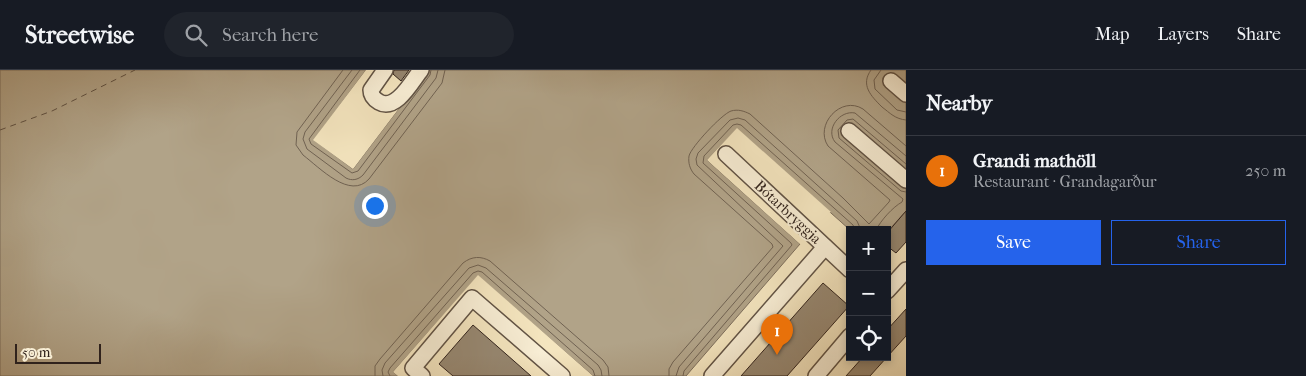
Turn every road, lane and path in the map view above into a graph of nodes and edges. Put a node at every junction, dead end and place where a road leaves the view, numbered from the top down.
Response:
1 (385, 70) edge
2 (421, 70) edge
3 (891, 81) dead end
4 (906, 94) edge
5 (849, 131) dead end
6 (726, 154) dead end
7 (906, 180) edge
8 (825, 247) junction
9 (846, 266) edge
10 (906, 270) edge
11 (891, 287) edge
12 (846, 341) edge
13 (422, 376) edge
14 (562, 376) edge
15 (712, 376) edge
16 (816, 376) edge

1 - 2 street
3 - 4 street
5 - 7 street
6 - 8 street, Bótarbryggja
8 - 9 street, Bótarbryggja
8 - 15 street
10 - 11 street
12 - 16 street
13 - 14 street

